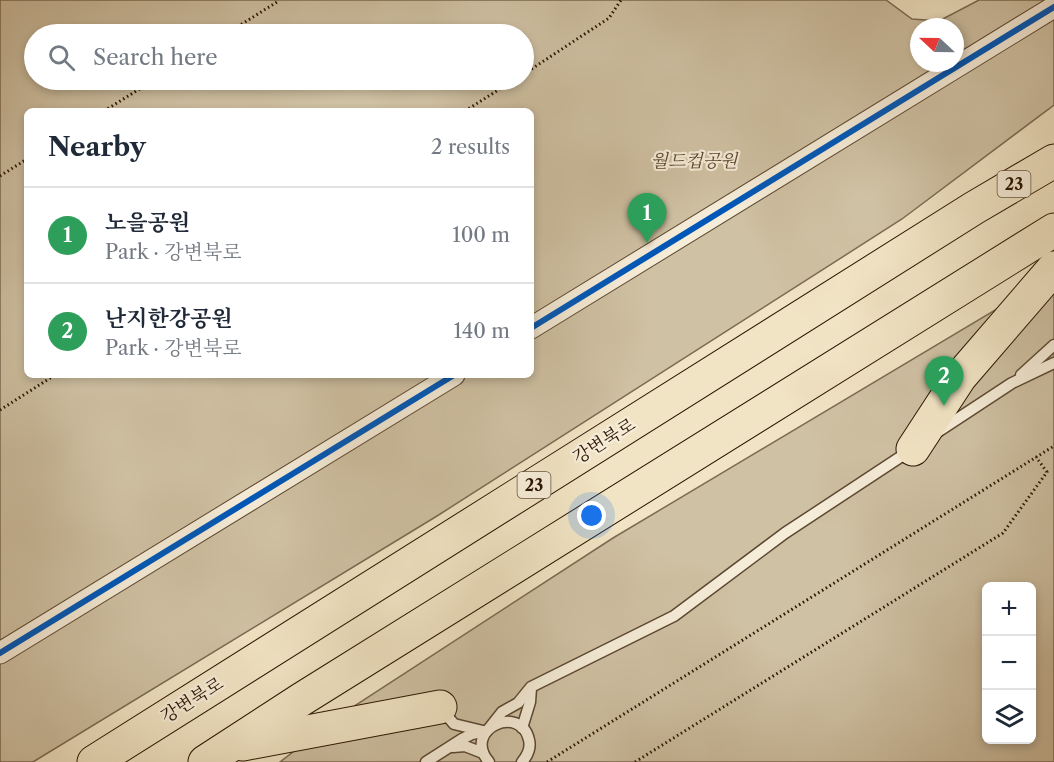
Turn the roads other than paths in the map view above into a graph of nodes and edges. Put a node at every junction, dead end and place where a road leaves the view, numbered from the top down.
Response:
1 (1054, 7) edge
2 (1054, 134) edge
3 (1054, 160) edge
4 (974, 208) junction
5 (1054, 230) edge
6 (1054, 268) edge
7 (534, 326) edge
8 (1054, 345) edge
9 (1054, 363) edge
10 (449, 378) edge
11 (1012, 383) junction
12 (913, 449) junction
13 (0, 653) edge
14 (531, 687) junction
15 (440, 707) joint
16 (522, 728) junction
17 (487, 731) junction
18 (447, 748) junction
19 (216, 755) edge
20 (486, 758) edge
21 (94, 762) edge
22 (426, 762) edge
23 (522, 762) edge

1 - 7 street
2 - 4 highway
3 - 4 highway, 강변북로 / 23
4 - 21 highway, 강변북로 / 23
5 - 19 highway
6 - 12 highway
8 - 11 lane
9 - 11 lane
10 - 13 street
11 - 12 lane
12 - 14 lane
14 - 16 lane
14 - 17 lane
15 - 17 lane
15 - 19 highway
16 - 17 lane
16 - 23 lane
17 - 18 lane
17 - 20 lane
18 - 20 lane
18 - 22 lane

